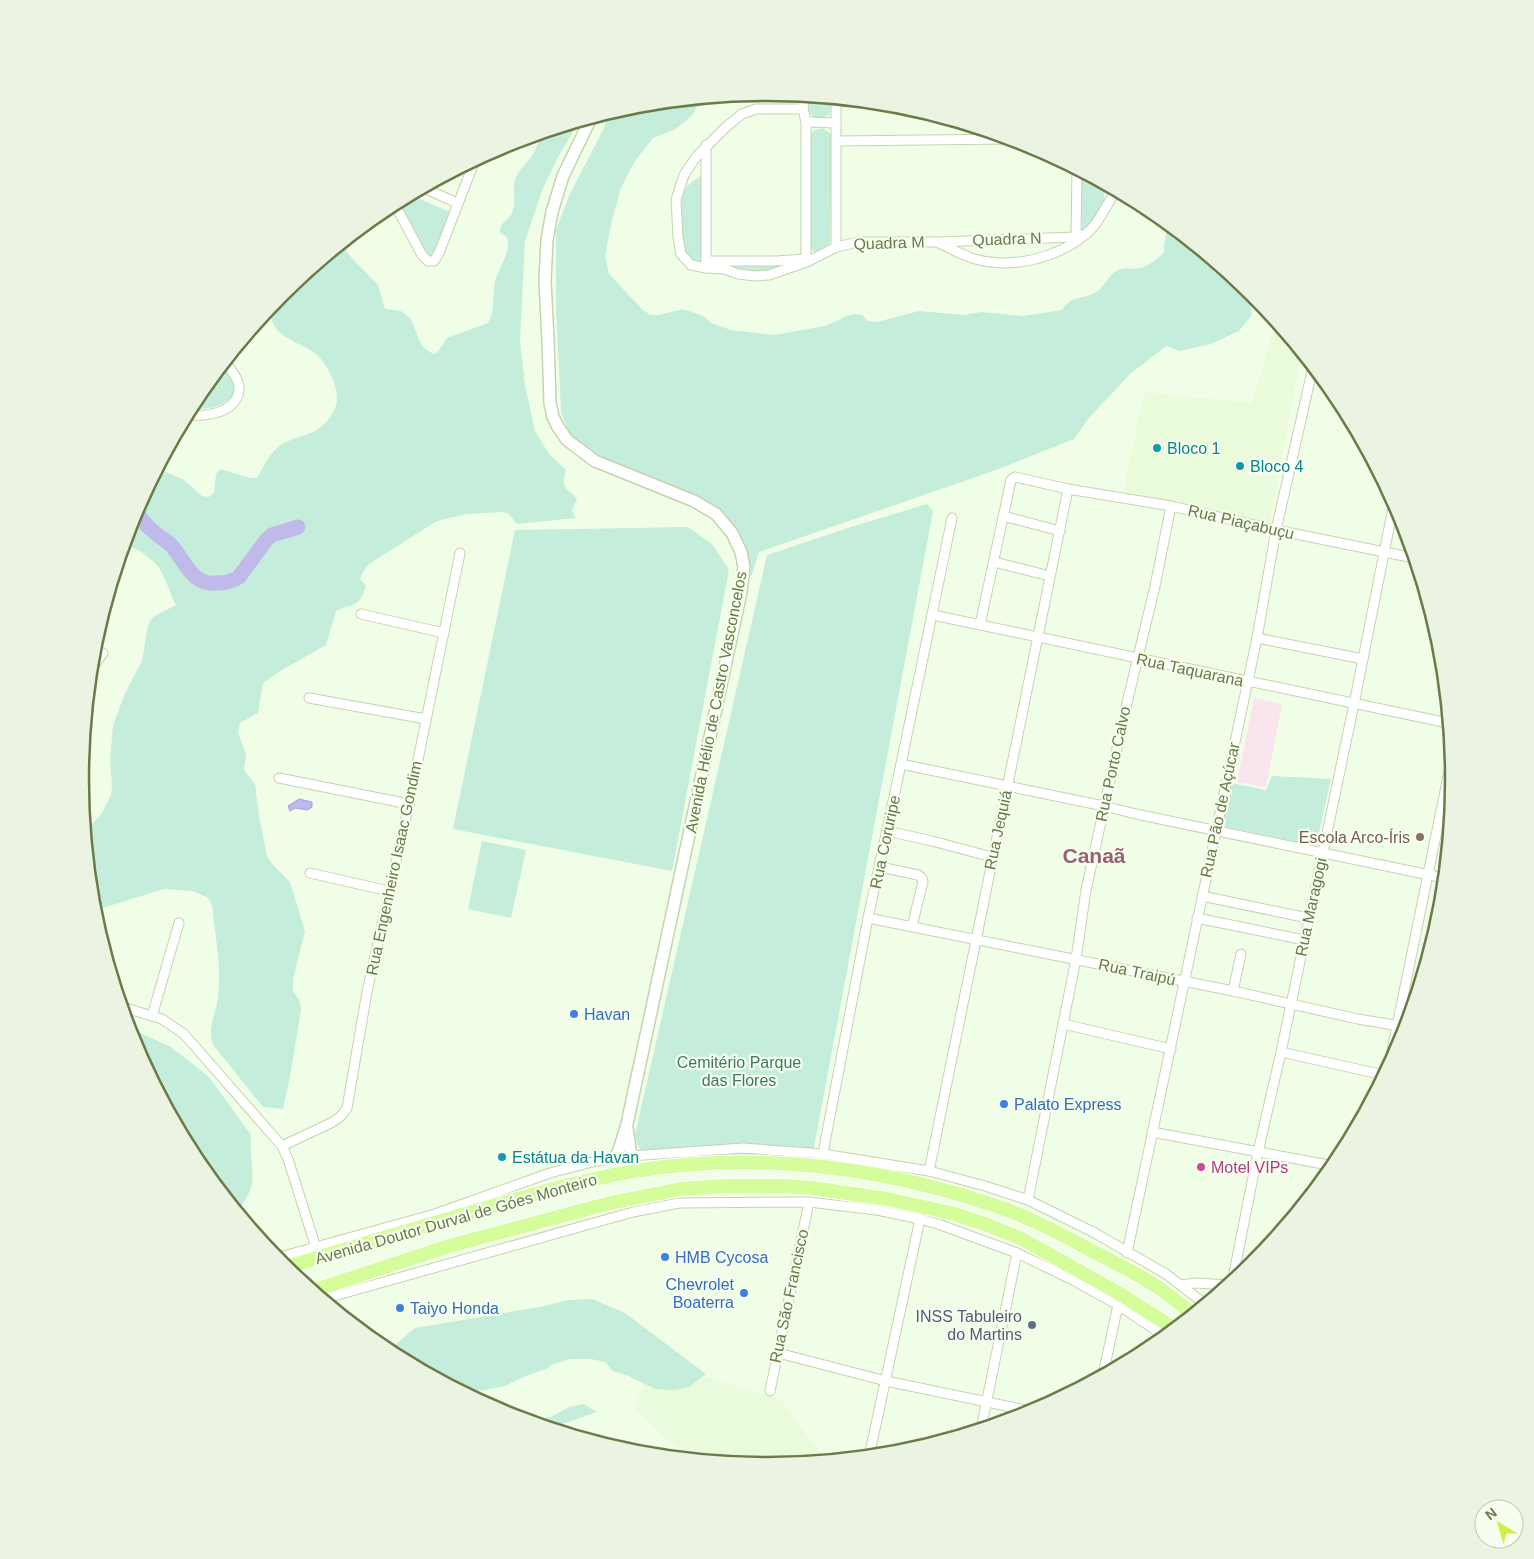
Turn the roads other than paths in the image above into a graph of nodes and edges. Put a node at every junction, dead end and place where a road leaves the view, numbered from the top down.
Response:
1 (803, 103) edge
2 (836, 105) edge
3 (803, 109) junction
4 (806, 122) junction
5 (836, 123) junction
6 (588, 125) edge
7 (991, 139) edge
8 (837, 141) junction
9 (706, 145) junction
10 (471, 169) edge
11 (1077, 176) edge
12 (430, 191) edge
13 (1112, 196) edge
14 (457, 203) junction
15 (398, 211) edge
16 (1078, 238) junction
17 (937, 242) junction
18 (836, 247) junction
19 (821, 256) junction
20 (806, 259) junction
21 (707, 265) junction
22 (229, 367) edge
23 (1311, 375) edge
24 (195, 415) edge
25 (1068, 490) junction
26 (1171, 506) junction
27 (1391, 514) edge
28 (1003, 516) junction
29 (952, 518) dead end
30 (1276, 530) junction
31 (1060, 531) junction
32 (1383, 552) junction
33 (460, 553) dead end
34 (1407, 557) edge
35 (994, 562) junction
36 (1050, 576) junction
37 (361, 614) dead end
38 (933, 615) junction
39 (980, 625) junction
40 (444, 633) junction
41 (1038, 636) junction
42 (1257, 638) junction
43 (103, 653) dead end
44 (100, 657) edge
45 (1137, 659) junction
46 (1363, 659) junction
47 (1248, 682) junction
48 (309, 698) dead end
49 (1354, 704) junction
50 (426, 719) junction
51 (1443, 722) edge
52 (902, 764) junction
53 (279, 778) dead end
54 (1007, 787) junction
55 (1445, 794) edge
56 (409, 804) junction
57 (1104, 806) junction
58 (887, 831) junction
59 (1216, 831) junction
60 (1322, 853) junction
61 (992, 857) junction
62 (880, 867) junction
63 (310, 873) dead end
64 (1429, 874) junction
65 (1438, 876) edge
66 (389, 891) junction
67 (1202, 896) junction
68 (868, 918) junction
69 (1197, 918) junction
70 (1308, 918) junction
71 (179, 923) dead end
72 (912, 926) junction
73 (976, 939) junction
74 (1304, 940) junction
75 (1241, 954) dead end
76 (1076, 959) junction
77 (1184, 981) junction
78 (1233, 991) junction
79 (1291, 1003) junction
80 (129, 1009) edge
81 (1405, 1009) edge
82 (152, 1016) junction
83 (1063, 1024) junction
84 (1399, 1026) edge
85 (1171, 1050) junction
86 (1281, 1052) junction
87 (1378, 1074) edge
88 (627, 1124) junction
89 (1152, 1132) junction
90 (282, 1146) junction
91 (1258, 1152) junction
92 (631, 1156) junction
93 (615, 1158) junction
94 (822, 1160) junction
95 (1325, 1164) edge
96 (929, 1171) junction
97 (1028, 1200) junction
98 (809, 1202) junction
99 (440, 1217) junction
100 (920, 1219) junction
101 (316, 1248) junction
102 (1128, 1252) junction
103 (1017, 1253) junction
104 (284, 1256) edge
105 (293, 1265) edge
106 (1234, 1271) edge
107 (1219, 1284) edge
108 (1181, 1285) junction
109 (319, 1289) edge
110 (330, 1297) edge
111 (1201, 1300) edge
112 (1118, 1305) junction
113 (1189, 1311) edge
114 (1169, 1325) edge
115 (1160, 1332) edge
116 (778, 1353) junction
117 (1105, 1368) edge
118 (886, 1381) junction
119 (770, 1391) dead end
120 (986, 1402) junction
121 (1020, 1409) edge
122 (982, 1423) edge
123 (870, 1450) edge

1 - 3 street
2 - 5 street
3 - 4 street
3 - 9 street, Quadra M
4 - 5 street
4 - 20 street
5 - 8 street
6 - 88 street, Avenida Hélio de Castro Vasconcelos
7 - 8 street
8 - 18 street
9 - 21 street
9 - 21 street, Quadra M
10 - 14 street
11 - 16 street
12 - 14 street
13 - 16 street
14 - 15 street
16 - 17 street, Quadra N
16 - 17 street, Quadra M
17 - 18 street, Quadra M
18 - 19 street, Quadra M
19 - 20 street, Quadra M
19 - 21 street, Quadra M
20 - 21 street, Quadra M
22 - 24 street
23 - 30 street, Rua Pão de Açúcar
25 - 26 street, Rua Piaçabuçu
25 - 28 street, Rua Piaçabuçu
25 - 31 street, Rua Jequiá
26 - 30 street, Rua Piaçabuçu
26 - 45 street, Rua Porto Calvo
27 - 32 street, Rua Maragogi
28 - 31 street
28 - 35 street
29 - 38 street, Rua Coruripe
30 - 32 street, Rua Piaçabuçu
30 - 42 street, Rua Pão de Açúcar
31 - 36 street, Rua Jequiá
32 - 34 street, Rua Piaçabuçu
32 - 46 street, Rua Maragogi
33 - 40 street, Rua Engenheiro Isaac Gondim
35 - 36 street
35 - 39 street
36 - 41 street, Rua Jequiá
37 - 40 street
38 - 39 street, Rua Taquarana
38 - 52 street, Rua Coruripe
39 - 41 street, Rua Taquarana
40 - 50 street, Rua Engenheiro Isaac Gondim
41 - 45 street, Rua Taquarana
41 - 54 street, Rua Jequiá
42 - 46 street
42 - 47 street, Rua Pão de Açúcar
43 - 44 street
45 - 47 street, Rua Taquarana
45 - 57 street, Rua Porto Calvo
46 - 49 street, Rua Maragogi
47 - 49 street, Rua Taquarana
47 - 59 street, Rua Pão de Açúcar
48 - 50 street
49 - 51 street, Rua Taquarana
49 - 60 street, Rua Maragogi
50 - 56 street, Rua Engenheiro Isaac Gondim
52 - 54 street
52 - 58 street, Rua Coruripe
53 - 56 street
54 - 57 street
54 - 61 street, Rua Jequiá
55 - 64 street
56 - 66 street, Rua Engenheiro Isaac Gondim
57 - 59 street
57 - 76 street, Rua Porto Calvo
58 - 61 street
58 - 62 street, Rua Coruripe
59 - 60 street
59 - 67 street, Rua Pão de Açúcar
60 - 64 street
60 - 70 street, Rua Maragogi
61 - 73 street, Rua Jequiá
62 - 68 street, Rua Coruripe
62 - 72 street
63 - 66 street
64 - 65 street
64 - 81 street
66 - 90 street, Rua Engenheiro Isaac Gondim
67 - 69 street, Rua Pão de Açúcar
67 - 70 street
68 - 72 street, Rua Traipú
68 - 94 street, Rua Coruripe
69 - 74 street
69 - 77 street, Rua Pão de Açúcar
70 - 74 street, Rua Maragogi
71 - 82 street
72 - 73 street, Rua Traipú
73 - 76 street, Rua Traipú
73 - 96 street, Rua Jequiá
74 - 79 street, Rua Maragogi
75 - 78 street
76 - 77 street, Rua Traipú
76 - 83 street, Rua Porto Calvo
77 - 78 street, Rua Traipú
77 - 85 street, Rua Pão de Açúcar
78 - 79 street, Rua Traipú
79 - 84 street, Rua Traipú
79 - 86 street, Rua Maragogi
80 - 82 street
82 - 90 street
83 - 85 street
83 - 97 street, Rua Porto Calvo
85 - 89 street, Rua Pão de Açúcar
86 - 87 street
86 - 91 street, Rua Maragogi
88 - 92 street, Avenida Hélio de Castro Vasconcelos
88 - 93 street, Avenida Hélio de Castro Vasconcelos
89 - 91 street
89 - 102 street, Rua Pão de Açúcar
90 - 101 street
91 - 95 street
91 - 106 street, Rua Maragogi
92 - 93 street
92 - 94 street
93 - 99 street
94 - 96 street
94 - 99 highway, Avenida Doutor Durval de Góes Monteiro
94 - 113 highway, Avenida Doutor Durval de Góes Monteiro
96 - 97 street
97 - 102 street
98 - 100 street
98 - 110 street
98 - 116 street, Rua São Francisco
99 - 101 street
99 - 105 highway, Avenida Doutor Durval de Góes Monteiro
100 - 103 street
100 - 118 street
101 - 104 street
102 - 108 street
103 - 112 street
103 - 120 street
107 - 108 street
108 - 111 street
109 - 114 highway, Avenida Doutor Durval de Góes Monteiro
112 - 115 street
112 - 117 street
116 - 118 street
116 - 119 street, Rua São Francisco
118 - 120 street
118 - 123 street
120 - 121 street
120 - 122 street

